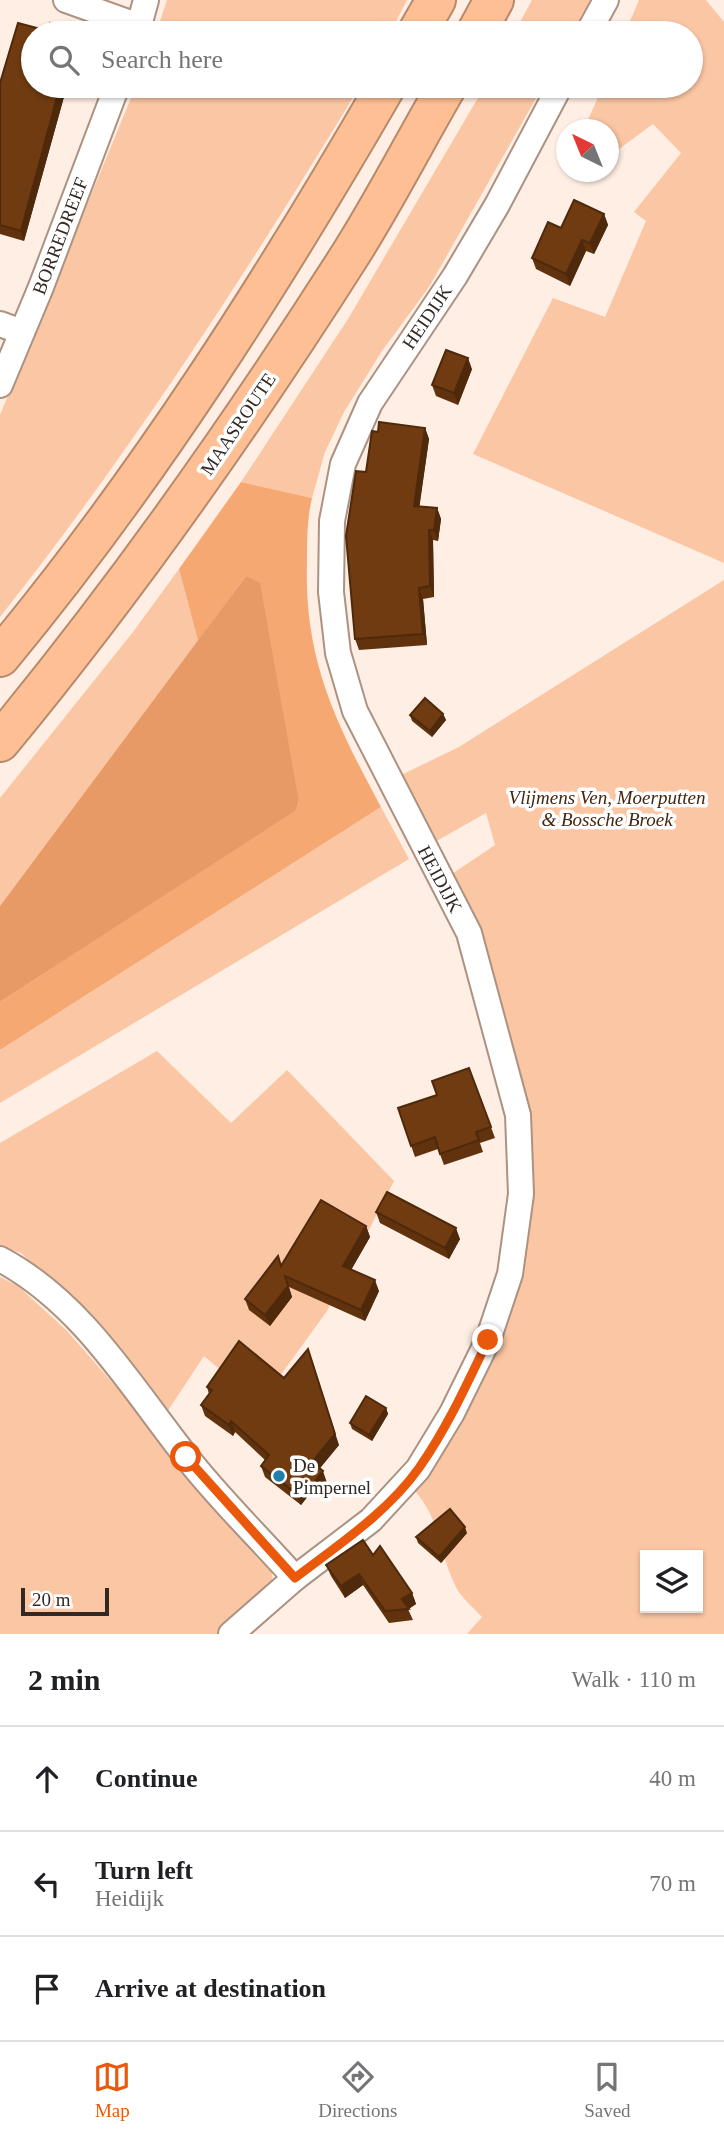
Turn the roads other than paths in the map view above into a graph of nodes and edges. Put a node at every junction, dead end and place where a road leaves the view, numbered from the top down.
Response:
1 (66, 0) edge
2 (146, 0) edge
3 (436, 0) edge
4 (494, 0) edge
5 (606, 0) edge
6 (116, 21) edge
7 (140, 21) edge
8 (424, 21) edge
9 (483, 21) edge
10 (595, 21) edge
11 (112, 98) edge
12 (379, 98) edge
13 (439, 98) edge
14 (555, 98) edge
15 (11, 328) edge
16 (0, 385) edge
17 (0, 657) edge
18 (0, 742) edge
19 (0, 1259) edge
20 (295, 1578) junction
21 (231, 1634) edge

1 - 6 street
2 - 7 street
3 - 8 highway
4 - 9 highway
5 - 10 street
11 - 15 street, BORREDREEF
12 - 17 highway
13 - 18 highway, MAASROUTE
14 - 20 street, HEIDIJK
15 - 16 street, BORREDREEF
19 - 20 street
20 - 21 street, HEIDIJK

